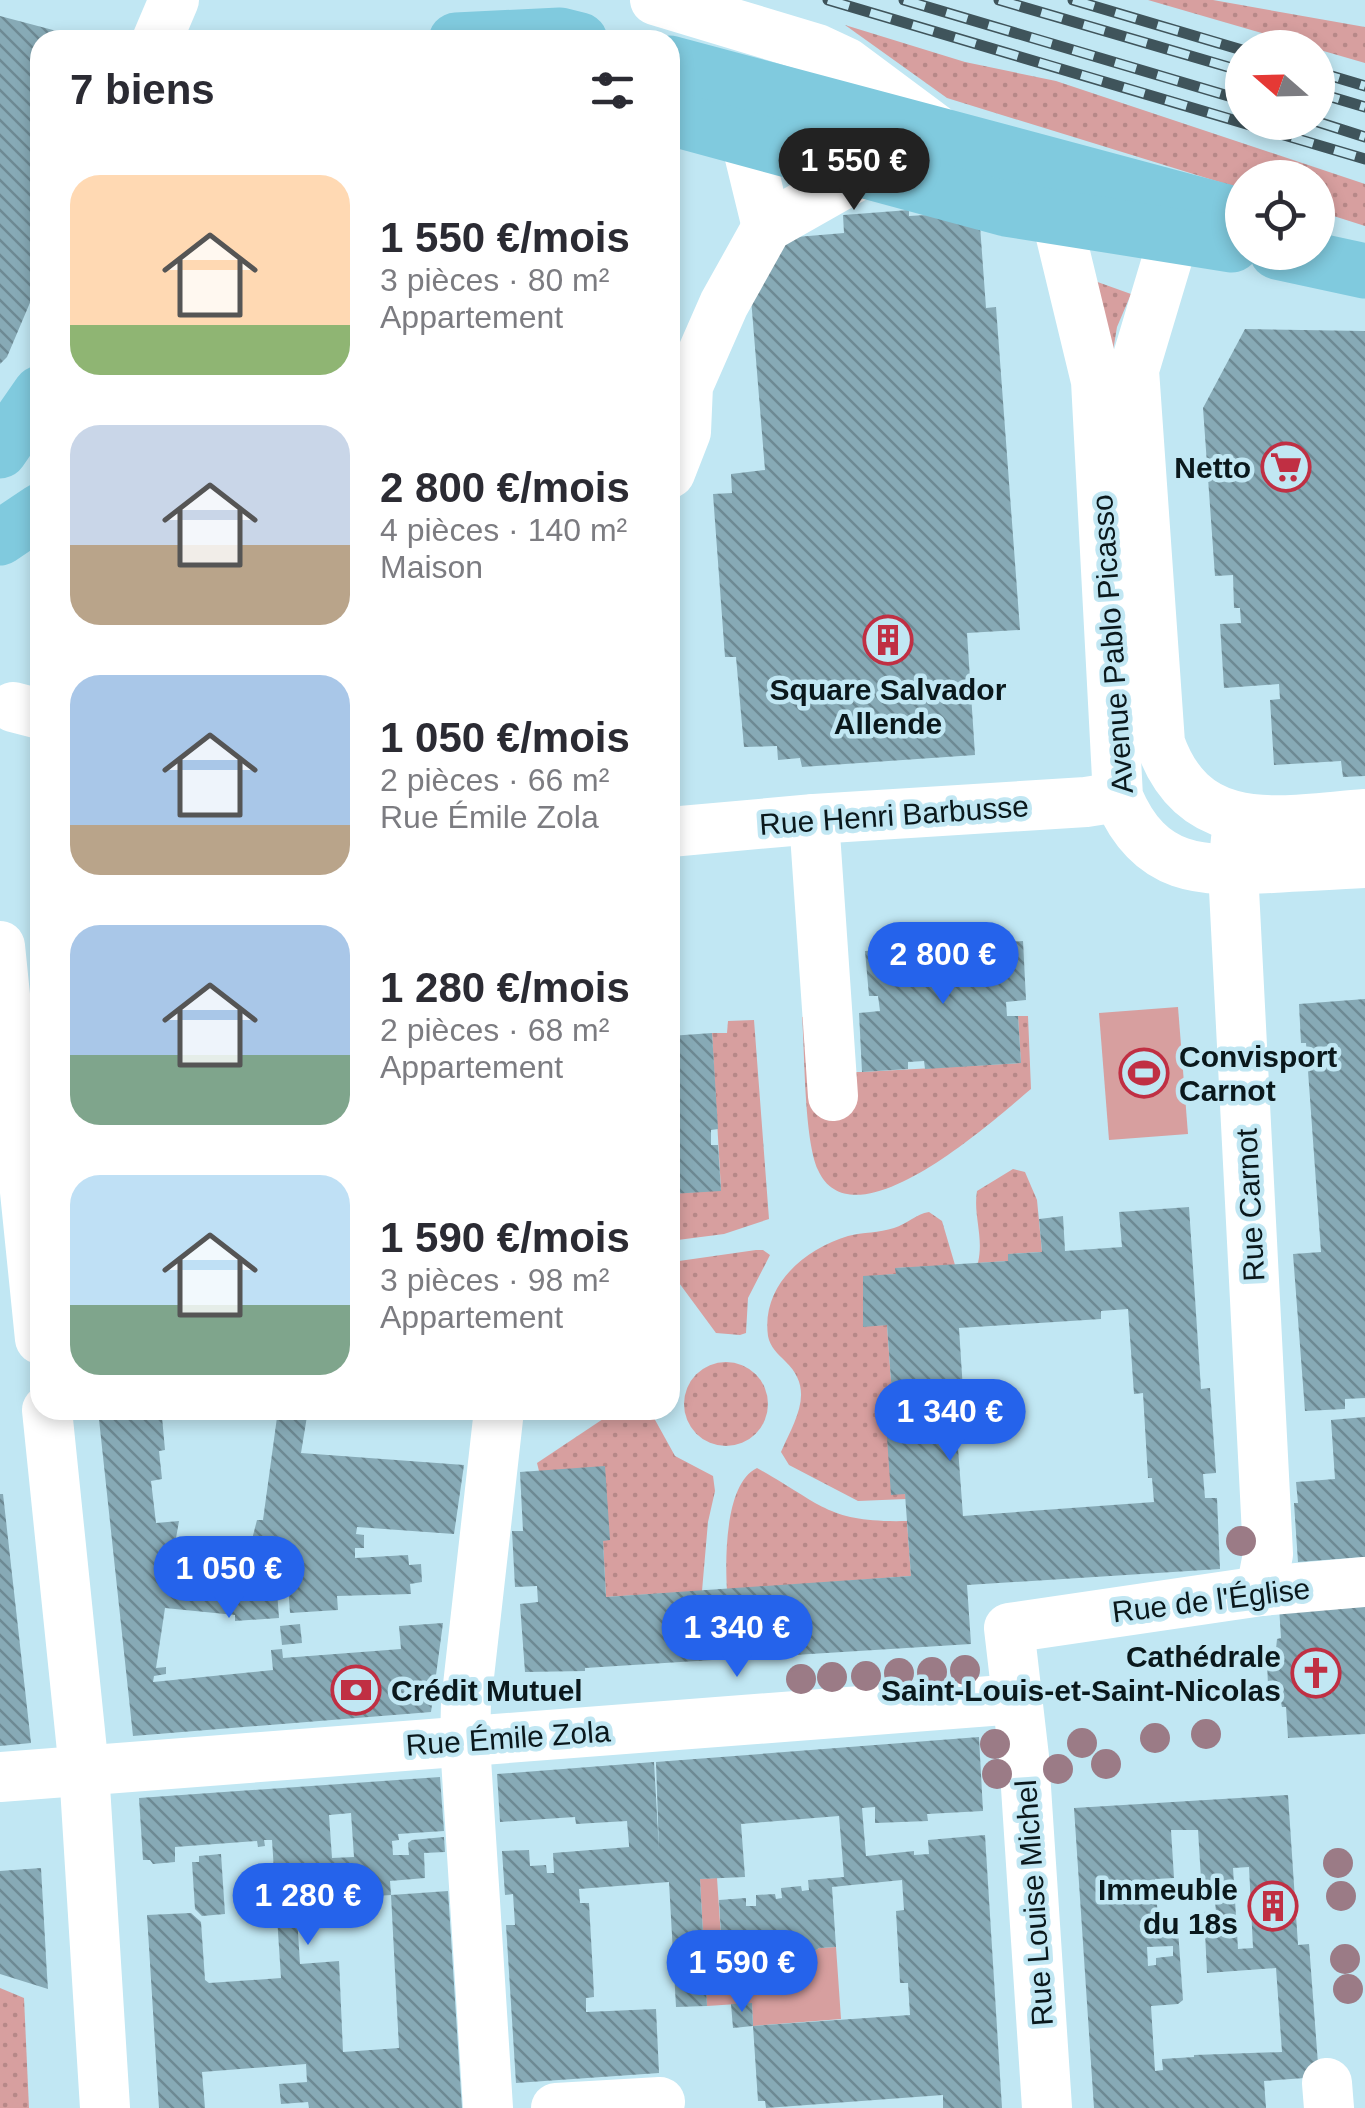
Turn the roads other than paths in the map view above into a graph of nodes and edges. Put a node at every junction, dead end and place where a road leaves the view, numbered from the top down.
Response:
1 (174, 0) edge
2 (656, 0) edge
3 (161, 30) edge
4 (680, 66) edge
5 (680, 121) edge
6 (941, 134) junction
7 (745, 137) junction
8 (864, 172) junction
9 (1060, 192) junction
10 (1225, 217) edge
11 (1180, 218) junction
12 (767, 227) junction
13 (1225, 239) edge
14 (1335, 242) edge
15 (1365, 252) edge
16 (1335, 265) edge
17 (1365, 271) edge
18 (30, 406) edge
19 (680, 440) edge
20 (0, 451) edge
21 (1189, 790) junction
22 (1118, 797) junction
23 (1365, 814) edge
24 (814, 819) junction
25 (1238, 819) junction
26 (680, 831) edge
27 (1149, 840) junction
28 (1365, 863) edge
29 (1233, 870) junction
30 (0, 946) edge
31 (24, 1023) edge
32 (833, 1096) dead end
33 (30, 1142) edge
34 (49, 1420) edge
35 (498, 1420) edge
36 (1365, 1582) edge
37 (1261, 1591) junction
38 (1016, 1699) junction
39 (465, 1744) junction
40 (101, 1768) junction
41 (0, 1776) edge
42 (660, 2102) dead end
43 (105, 2108) edge
44 (488, 2108) edge
45 (556, 2108) edge
46 (1046, 2108) edge

1 - 3 street
2 - 6 street
4 - 6 main road
5 - 7 main road
6 - 9 main road
7 - 8 main road
7 - 12 street
8 - 9 main road
8 - 12 street
9 - 11 main road
9 - 22 street, Avenue Pablo Picasso
10 - 11 main road
11 - 13 main road
11 - 21 street, Avenue Pablo Picasso
12 - 19 street
14 - 15 main road
16 - 17 main road
18 - 20 main road
21 - 25 street, Avenue Pablo Picasso
21 - 27 street
22 - 24 street, Rue Henri Barbusse
22 - 27 street, Avenue Pablo Picasso
23 - 25 street, Avenue Pablo Picasso
24 - 26 street, Rue Henri Barbusse
24 - 32 street
25 - 29 street, Rue Carnot
27 - 29 street, Avenue Pablo Picasso
28 - 29 street, Avenue Pablo Picasso
29 - 37 street, Rue Carnot
30 - 31 street
31 - 33 street
34 - 40 street
35 - 39 street
36 - 37 street, Rue de l'Église
37 - 38 street, Rue de l'Église
38 - 39 street, Rue Émile Zola
38 - 46 street, Rue Louise Michel
39 - 40 street, Rue Émile Zola
39 - 44 street
40 - 41 street, Rue Émile Zola
40 - 43 street
42 - 45 street

